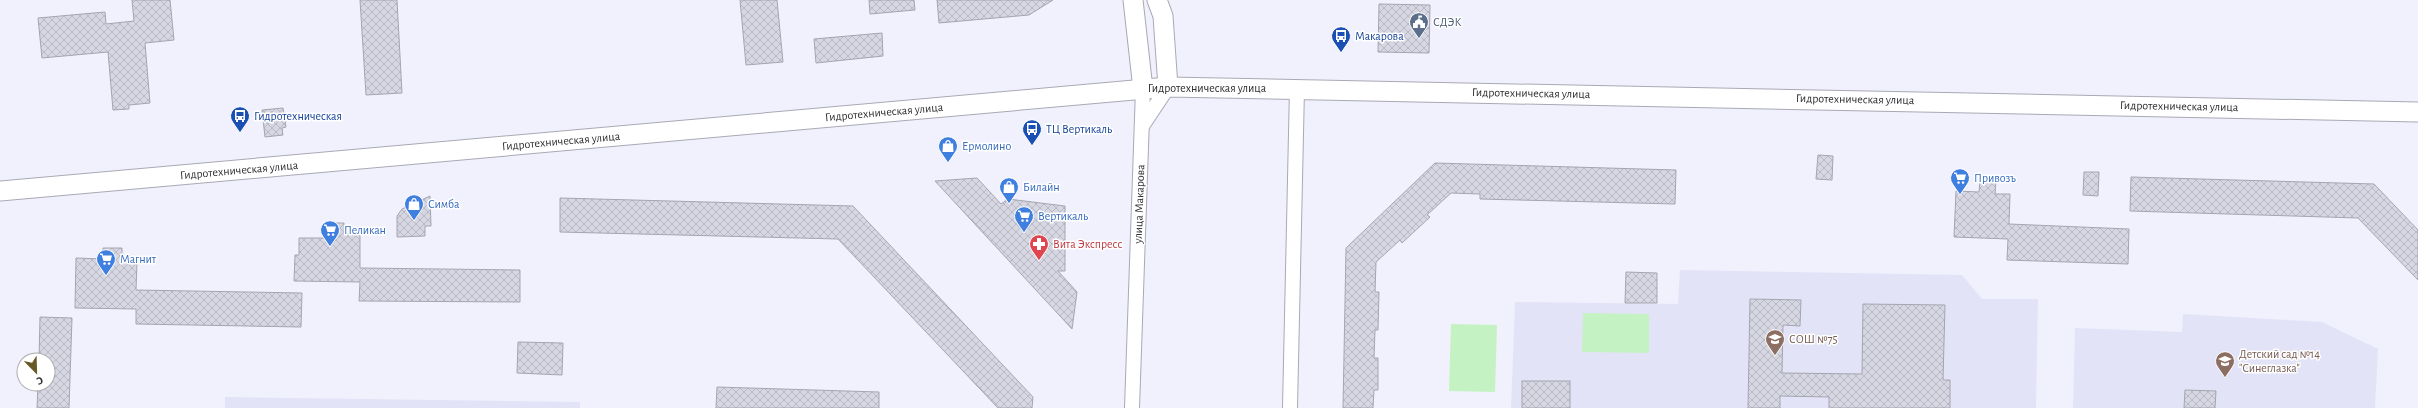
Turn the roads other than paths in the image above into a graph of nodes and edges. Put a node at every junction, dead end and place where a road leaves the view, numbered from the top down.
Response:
1 (1133, 0) edge
2 (1157, 0) edge
3 (1168, 87) junction
4 (1297, 88) junction
5 (1143, 89) junction
6 (2418, 112) edge
7 (1142, 126) junction
8 (0, 191) edge
9 (1132, 408) edge
10 (1290, 408) edge

1 - 5 main road, улица Макарова
2 - 3 main road
3 - 4 main road, Гидротехническая улица
3 - 5 main road, Гидротехническая улица
3 - 7 street
4 - 6 main road, Гидротехническая улица
4 - 10 street
5 - 7 street, улица Макарова
5 - 8 main road, Гидротехническая улица
7 - 9 street, улица Макарова

